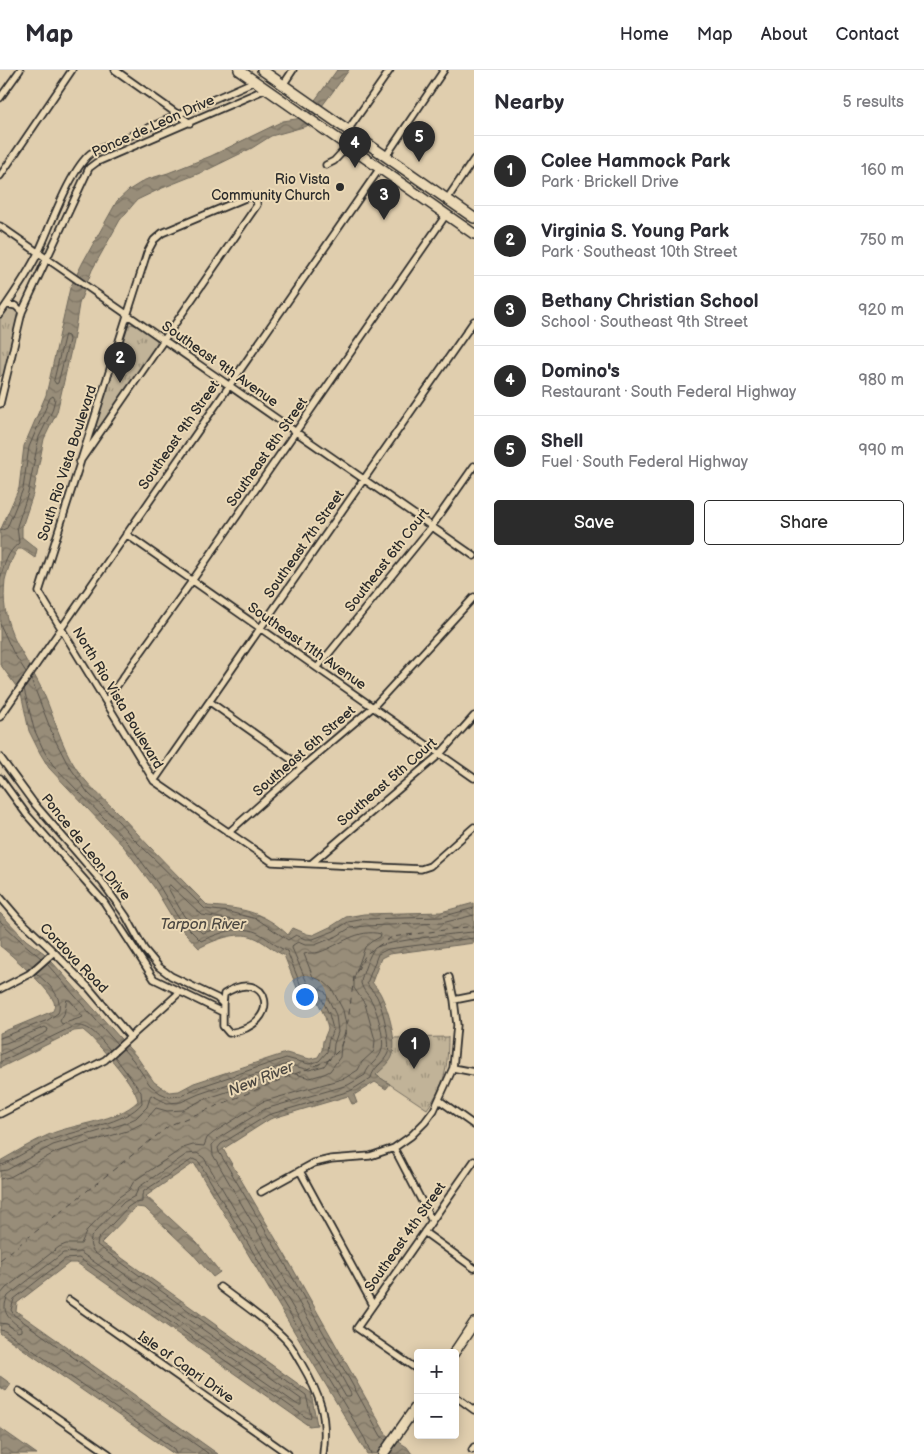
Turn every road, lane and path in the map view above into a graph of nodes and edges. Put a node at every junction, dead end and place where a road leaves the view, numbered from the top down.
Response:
1 (20, 70) edge
2 (72, 70) edge
3 (115, 70) edge
4 (239, 70) edge
5 (262, 70) edge
6 (293, 70) edge
7 (390, 70) edge
8 (444, 70) edge
9 (255, 81) junction
10 (283, 85) junction
11 (266, 89) junction
12 (220, 97) junction
13 (0, 98) edge
14 (225, 108) junction
15 (179, 115) junction
16 (190, 123) junction
17 (348, 130) junction
18 (348, 146) junction
19 (361, 156) junction
20 (386, 156) junction
21 (474, 159) edge
22 (326, 164) dead end
23 (380, 168) junction
24 (402, 168) junction
25 (0, 176) edge
26 (447, 199) junction
27 (446, 215) junction
28 (474, 218) edge
29 (0, 226) edge
30 (46, 234) junction
31 (474, 234) edge
32 (55, 239) junction
33 (38, 253) junction
34 (46, 259) junction
35 (7, 304) junction
36 (22, 312) junction
37 (0, 314) edge
38 (128, 315) junction
39 (474, 321) edge
40 (164, 340) junction
41 (6, 375) junction
42 (0, 379) edge
43 (229, 385) junction
44 (2, 388) edge
45 (0, 404) edge
46 (92, 423) junction
47 (102, 429) junction
48 (296, 432) junction
49 (80, 463) junction
50 (474, 466) edge
51 (364, 479) junction
52 (432, 526) junction
53 (126, 534) junction
54 (474, 556) edge
55 (192, 581) junction
56 (474, 597) edge
57 (61, 628) junction
58 (260, 629) junction
59 (317, 668) junction
60 (106, 701) junction
61 (210, 702) junction
62 (373, 707) junction
63 (474, 716) edge
64 (0, 717) edge
65 (440, 754) junction
66 (0, 757) edge
67 (302, 767) junction
68 (0, 778) edge
69 (474, 778) edge
70 (154, 781) junction
71 (474, 828) edge
72 (228, 833) junction
73 (312, 863) junction
74 (0, 897) edge
75 (54, 952) junction
76 (450, 977) dead end
77 (0, 988) edge
78 (180, 992) junction
79 (474, 996) edge
80 (454, 1000) junction
81 (223, 1004) junction
82 (222, 1012) junction
83 (128, 1039) junction
84 (453, 1068) junction
85 (474, 1072) edge
86 (438, 1100) junction
87 (0, 1114) edge
88 (474, 1125) edge
89 (394, 1148) junction
90 (474, 1161) edge
91 (300, 1171) junction
92 (261, 1192) dead end
93 (432, 1221) junction
94 (424, 1232) junction
95 (474, 1268) edge
96 (220, 1287) dead end
97 (69, 1300) dead end
98 (373, 1305) junction
99 (474, 1323) edge
100 (457, 1349) edge
101 (414, 1367) edge
102 (19, 1391) dead end
103 (459, 1399) edge
104 (414, 1410) edge
105 (474, 1410) edge
106 (109, 1454) edge
107 (288, 1454) edge
108 (323, 1454) edge
109 (383, 1454) edge

1 - 13 street
2 - 25 street
3 - 15 street
4 - 9 main road
5 - 10 main road
6 - 10 street
7 - 17 street
8 - 20 street
9 - 10 main road
9 - 11 main road
9 - 12 street, Ponce de Leon Drive
10 - 17 main road
11 - 14 street, Ponce de Leon Drive
11 - 18 main road
12 - 14 street
12 - 15 street, Ponce de Leon Drive
14 - 16 street, Ponce de Leon Drive
15 - 16 street
15 - 30 street, Ponce de Leon Drive
16 - 32 street, Ponce de Leon Drive
17 - 20 main road
18 - 19 main road
18 - 22 street
19 - 20 main road
19 - 23 main road
20 - 24 main road
21 - 26 street
23 - 24 main road
23 - 27 main road
23 - 43 street, Southeast 9th Street
24 - 26 main road
26 - 28 main road
27 - 31 main road
27 - 48 street, Southeast 8th Street
29 - 33 street, Southeast 9th Avenue
30 - 32 street
30 - 33 street, Ponce de Leon Drive
32 - 34 street, Ponce de Leon Drive
33 - 34 street, Southeast 9th Avenue
33 - 35 street, Ponce de Leon Drive
34 - 36 street, Ponce de Leon Drive
34 - 38 street, Southeast 9th Avenue
35 - 36 street
35 - 37 street, Ponce de Leon Drive
36 - 41 street, Ponce de Leon Drive
38 - 40 street, Southeast 9th Avenue
38 - 40 street, South Rio Vista Boulevard
38 - 46 street, South Rio Vista Boulevard
39 - 51 street, Southeast 7th Street
40 - 43 street, Southeast 9th Avenue
40 - 47 street
41 - 42 street
41 - 44 street, Ponce de Leon Drive
43 - 48 street, Southeast 9th Avenue
43 - 53 street, Southeast 9th Street
44 - 45 street, Ponce de Leon Drive
46 - 47 street
46 - 49 street, South Rio Vista Boulevard
47 - 49 street
48 - 51 street, Southeast 9th Avenue
48 - 55 street, Southeast 8th Street
49 - 57 street, South Rio Vista Boulevard
50 - 52 street, Southeast 6th Court
51 - 52 street, Southeast 9th Avenue
51 - 58 street, Southeast 7th Street
52 - 54 street, Southeast 9th Avenue
52 - 59 street, Southeast 6th Court
53 - 55 street, Southeast 11th Avenue
53 - 57 street, Southeast 9th Street
55 - 58 street, Southeast 11th Avenue
55 - 60 street, Southeast 8th Street
56 - 62 street, Southeast 6th Street
57 - 60 street, North Rio Vista Boulevard
57 - 64 street, Southeast 9th Street
58 - 59 street, Southeast 11th Avenue
58 - 61 street, Southeast 7th Street
59 - 62 street, Southeast 11th Avenue
60 - 70 street, North Rio Vista Boulevard
61 - 67 street
61 - 70 street, Southeast 7th Street
62 - 65 street, Southeast 11th Avenue
62 - 67 street, Southeast 6th Street
63 - 65 street, Southeast 5th Court
65 - 69 street, Southeast 11th Avenue
65 - 73 street, Southeast 5th Court
66 - 81 street, Ponce de Leon Drive
67 - 72 street, Southeast 6th Street
68 - 78 street, Ponce de Leon Drive
70 - 72 street, North Rio Vista Boulevard
71 - 73 street, North Rio Vista Boulevard
72 - 73 street, North Rio Vista Boulevard
74 - 75 street, Cordova Road
75 - 77 street
75 - 83 street, Cordova Road
76 - 80 street
78 - 82 street, Ponce de Leon Drive
78 - 83 street
79 - 80 street
80 - 84 street
81 - 82 street
81 - 82 street
83 - 87 street
84 - 85 street
84 - 86 street
86 - 88 street
86 - 89 street
89 - 91 street
89 - 93 street
90 - 93 street, Southeast 4th Street
91 - 92 street
91 - 98 street
93 - 94 street, Southeast 4th Street
94 - 95 street
94 - 98 street, Southeast 4th Street
96 - 108 street
97 - 107 street, Isle of Capri Drive
98 - 101 street, Southeast 4th Street
99 - 100 main road
102 - 106 street
103 - 105 street
104 - 109 main road

